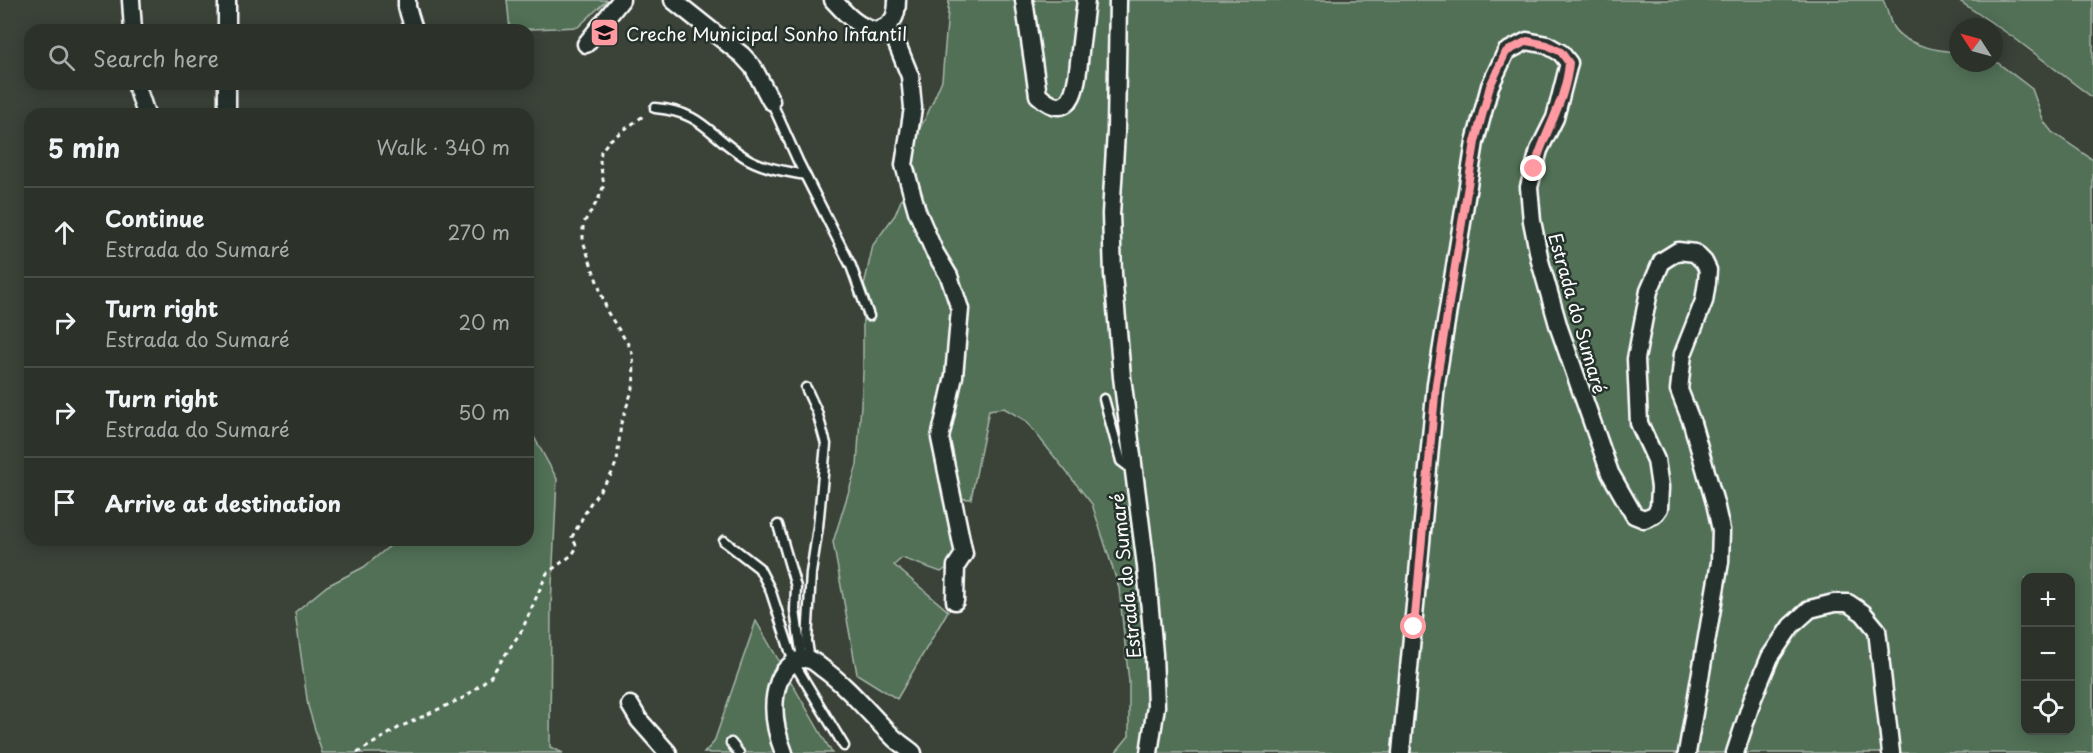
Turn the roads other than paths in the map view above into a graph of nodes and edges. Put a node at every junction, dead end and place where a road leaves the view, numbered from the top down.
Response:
1 (131, 0) edge
2 (227, 0) edge
3 (407, 0) edge
4 (621, 0) edge
5 (673, 0) edge
6 (832, 0) edge
7 (897, 0) edge
8 (1024, 0) edge
9 (1086, 0) edge
10 (1118, 0) edge
11 (133, 24) edge
12 (227, 24) edge
13 (413, 24) edge
14 (885, 28) junction
15 (586, 44) dead end
16 (138, 90) edge
17 (227, 90) edge
18 (771, 101) joint
19 (144, 108) edge
20 (227, 108) edge
21 (655, 108) road end
22 (805, 175) junction
23 (869, 316) dead end
24 (806, 388) dead end
25 (1104, 399) dead end
26 (1133, 470) junction
27 (778, 525) dead end
28 (724, 541) dead end
29 (955, 601) dead end
30 (802, 660) junction
31 (630, 705) dead end
32 (731, 743) dead end
33 (844, 746) dead end
34 (668, 753) edge
35 (739, 753) edge
36 (784, 753) edge
37 (913, 753) edge
38 (1149, 753) edge
39 (1401, 753) edge
40 (1687, 753) edge
41 (1735, 753) edge
42 (1891, 753) edge

1 - 11 street
2 - 12 street
3 - 13 street
4 - 15 street
5 - 18 street
6 - 14 street
7 - 14 street
8 - 9 street
10 - 26 street, Estrada do Sumaré
14 - 29 street
16 - 19 street
17 - 20 street
18 - 22 lane
21 - 22 lane
22 - 23 lane
24 - 30 lane
25 - 26 lane
26 - 38 street, Estrada do Sumaré
27 - 30 lane
28 - 30 lane
30 - 33 lane
30 - 36 street
30 - 37 street
31 - 34 street
32 - 35 lane
39 - 40 street, Estrada do Sumaré
41 - 42 street

